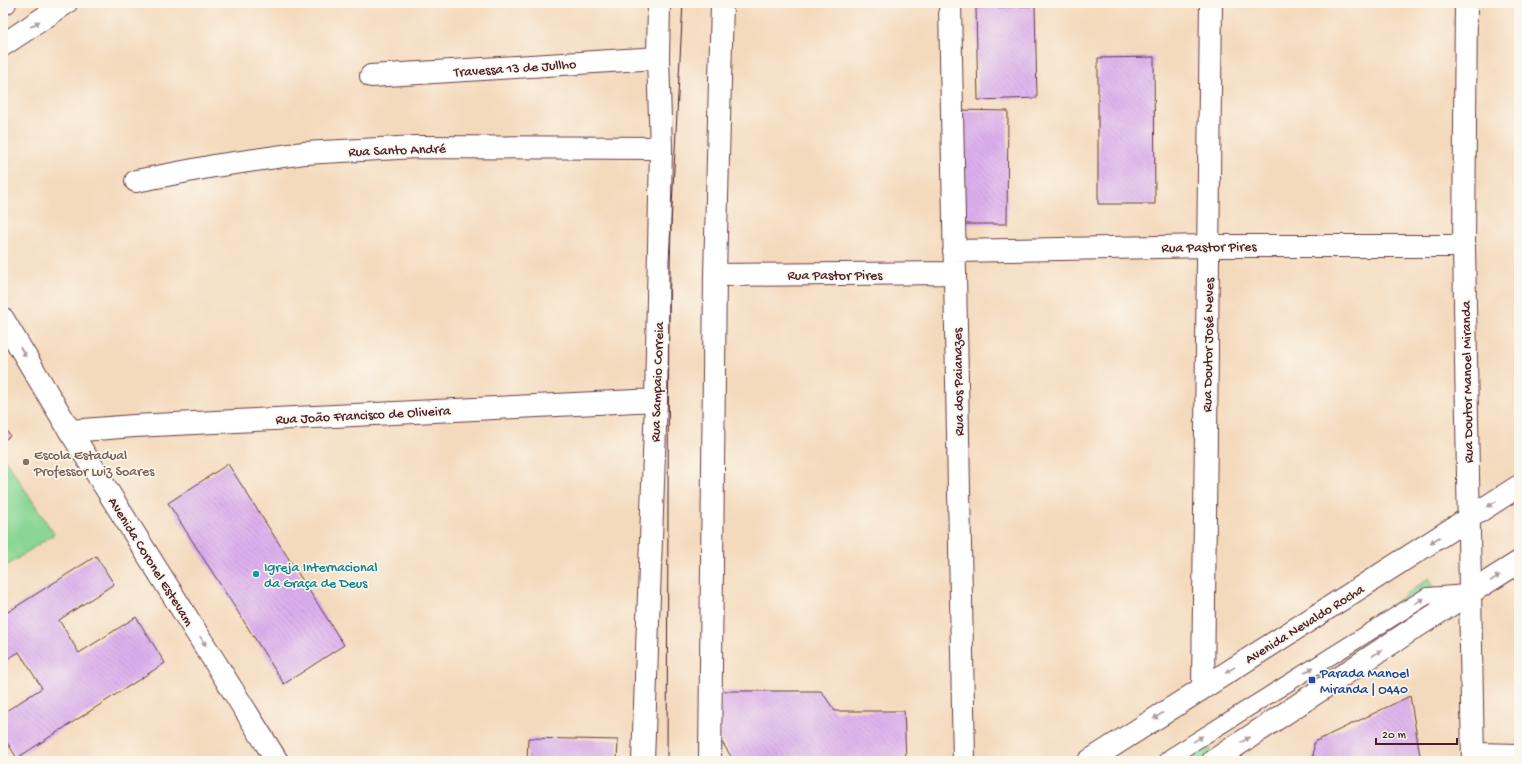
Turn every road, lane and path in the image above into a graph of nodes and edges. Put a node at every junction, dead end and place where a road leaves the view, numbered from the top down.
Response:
1 (66, 3) edge
2 (659, 3) edge
3 (722, 3) edge
4 (950, 3) edge
5 (1211, 3) edge
6 (1466, 3) edge
7 (3, 45) edge
8 (658, 58) junction
9 (371, 76) dead end
10 (661, 148) junction
11 (136, 181) dead end
12 (1208, 246) junction
13 (1464, 246) junction
14 (954, 251) junction
15 (955, 273) junction
16 (716, 275) junction
17 (3, 319) edge
18 (656, 400) junction
19 (70, 431) junction
20 (1519, 486) edge
21 (1468, 519) junction
22 (1519, 562) edge
23 (1471, 593) junction
24 (1203, 687) junction
25 (1519, 755) edge
26 (1473, 758) edge
27 (277, 761) edge
28 (643, 761) edge
29 (710, 761) edge
30 (964, 761) edge
31 (1089, 761) edge
32 (1166, 761) edge
33 (1213, 761) edge

7 -> 1 main road
2 - 8 main road, Rua Sampaio Correia
3 - 16 main road
4 - 14 main road, Rua dos Paianazes
5 - 12 main road, Rua Doutor José Neves
6 - 13 main road, Rua Doutor Manoel Miranda
8 - 9 main road, Travessa 13 de Jullho
8 - 10 main road, Rua Sampaio Correia
10 - 11 main road, Rua Santo André
10 - 18 main road, Rua Sampaio Correia
12 - 13 main road, Rua Pastor Pires
12 - 14 main road, Rua Pastor Pires
12 - 24 main road, Rua Doutor José Neves
13 - 21 main road, Rua Doutor Manoel Miranda
14 - 15 main road, Rua dos Paianazes
15 - 16 main road, Rua Pastor Pires
15 - 30 main road, Rua dos Paianazes
16 - 29 main road
17 -> 19 main road, Avenida Coronel Estevam
18 - 19 main road, Rua João Francisco de Oliveira
18 - 28 main road, Rua Sampaio Correia
19 -> 27 main road, Avenida Coronel Estevam
20 -> 21 main road, Avenida Nevaldo Rocha
21 - 23 main road, Rua Doutor Manoel Miranda
21 -> 24 main road, Avenida Nevaldo Rocha
23 -> 22 main road
23 - 26 main road, Rua Doutor Manoel Miranda
32 -> 23 lane
33 -> 23 main road
24 -> 31 main road, Avenida Nevaldo Rocha
25 - 26 main road

